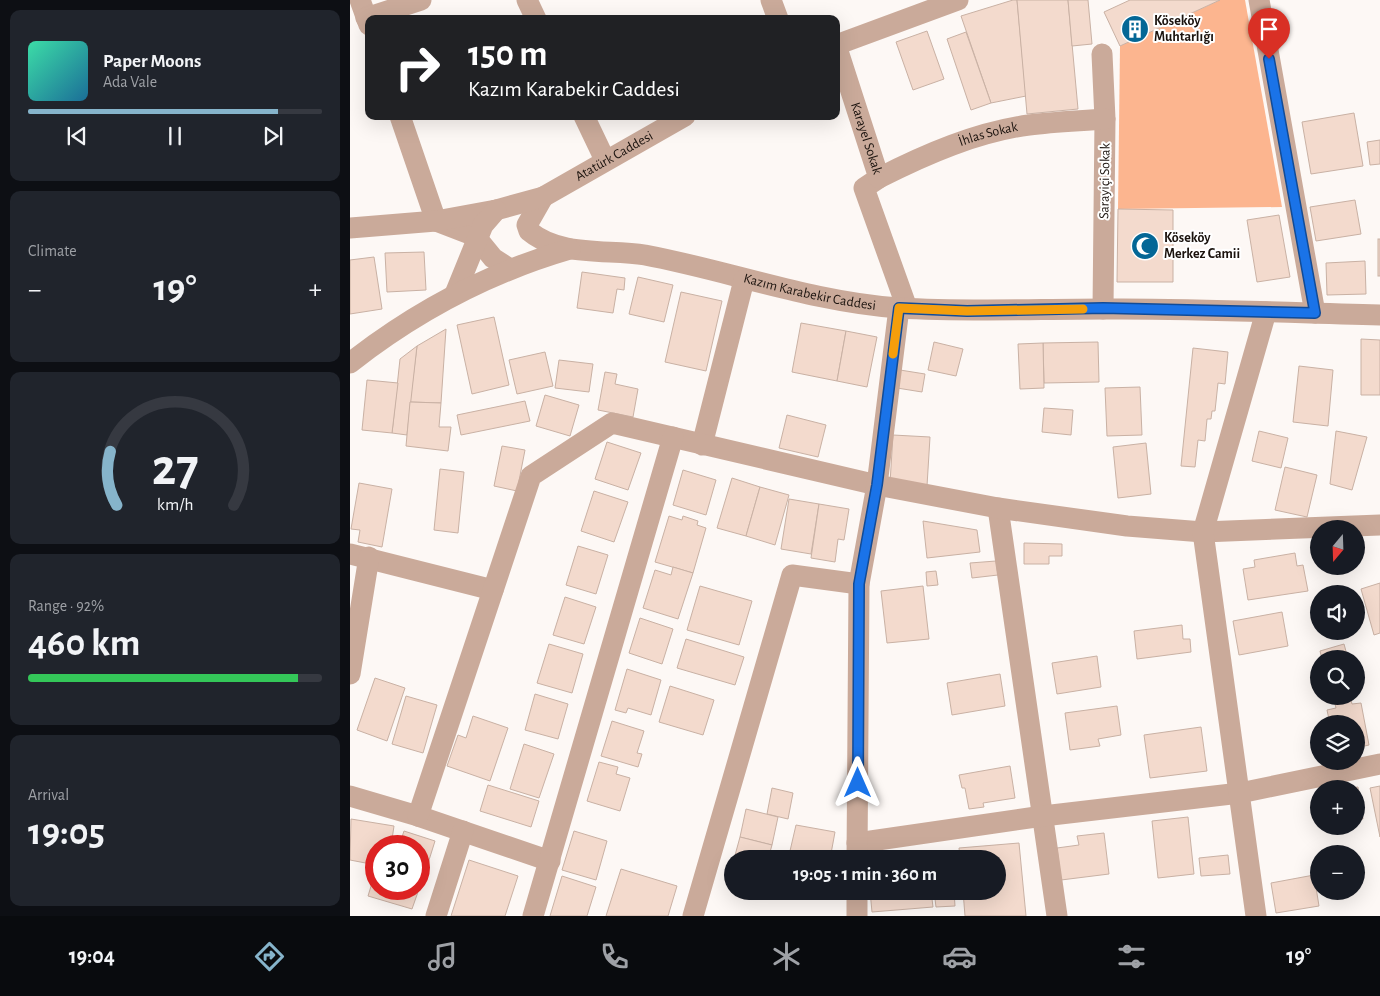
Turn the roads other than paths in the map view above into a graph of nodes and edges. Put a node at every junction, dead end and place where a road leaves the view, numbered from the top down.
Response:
1 (420, 0) edge
2 (527, 0) edge
3 (771, 0) edge
4 (958, 0) edge
5 (1259, 0) edge
6 (365, 14) edge
7 (534, 15) edge
8 (777, 15) edge
9 (840, 44) edge
10 (1102, 54) dead end
11 (840, 57) edge
12 (1105, 119) junction
13 (401, 120) edge
14 (586, 120) edge
15 (678, 120) edge
16 (605, 160) junction
17 (879, 178) junction
18 (543, 197) junction
19 (499, 209) junction
20 (436, 221) junction
21 (350, 228) edge
22 (528, 228) junction
23 (478, 239) junction
24 (570, 249) junction
25 (515, 268) junction
26 (744, 280) junction
27 (456, 294) junction
28 (903, 308) junction
29 (1103, 308) junction
30 (1266, 312) junction
31 (1315, 313) junction
32 (1380, 314) edge
33 (350, 363) edge
34 (673, 437) junction
35 (702, 446) junction
36 (877, 485) junction
37 (998, 508) junction
38 (1380, 525) edge
39 (1203, 532) junction
40 (360, 555) edge
41 (859, 584) junction
42 (494, 590) junction
43 (350, 674) edge
44 (1380, 764) edge
45 (1240, 794) junction
46 (350, 796) edge
47 (418, 816) junction
48 (1043, 816) junction
49 (463, 831) junction
50 (857, 850) edge
51 (862, 850) edge
52 (550, 861) junction
53 (857, 900) edge
54 (436, 916) edge
55 (533, 916) edge
56 (693, 916) edge
57 (857, 916) edge
58 (1057, 916) edge
59 (1256, 916) edge

1 - 6 street
2 - 7 street
3 - 8 street
4 - 9 street
5 - 31 street
10 - 12 street, Sarayiçi Sokak
11 - 17 street, Karayel Sokak
12 - 17 street, İhlas Sokak
12 - 29 street, Sarayiçi Sokak
13 - 20 street
14 - 16 street
15 - 16 street, Atatürk Caddesi
16 - 18 street, Atatürk Caddesi
17 - 28 street, Karayel Sokak
18 - 19 street
18 - 22 street
19 - 20 street
19 - 22 street
19 - 23 street
20 - 21 street
20 - 23 street
22 - 24 street
22 - 25 street
23 - 25 street
23 - 27 street
24 - 25 street
24 - 26 street, Kazım Karabekir Caddesi
25 - 27 street
26 - 28 street, Kazım Karabekir Caddesi
26 - 35 street
27 - 33 street
28 - 29 street, Kazım Karabekir Caddesi
28 - 36 street
29 - 30 street, Kazım Karabekir Caddesi
30 - 31 street, Kazım Karabekir Caddesi
30 - 39 street
31 - 32 street, Kazım Karabekir Caddesi
34 - 35 street
34 - 42 street
34 - 52 street
35 - 36 street
36 - 37 street
36 - 41 street
37 - 39 street
37 - 48 street
38 - 39 street
39 - 45 street
40 - 42 street
40 - 43 street
41 - 50 street
41 - 56 street
42 - 47 street
44 - 45 street
45 - 48 street
45 - 59 street
46 - 47 street
47 - 49 street
48 - 51 street
48 - 58 street
49 - 52 street
49 - 54 street
52 - 55 street
53 - 57 street

